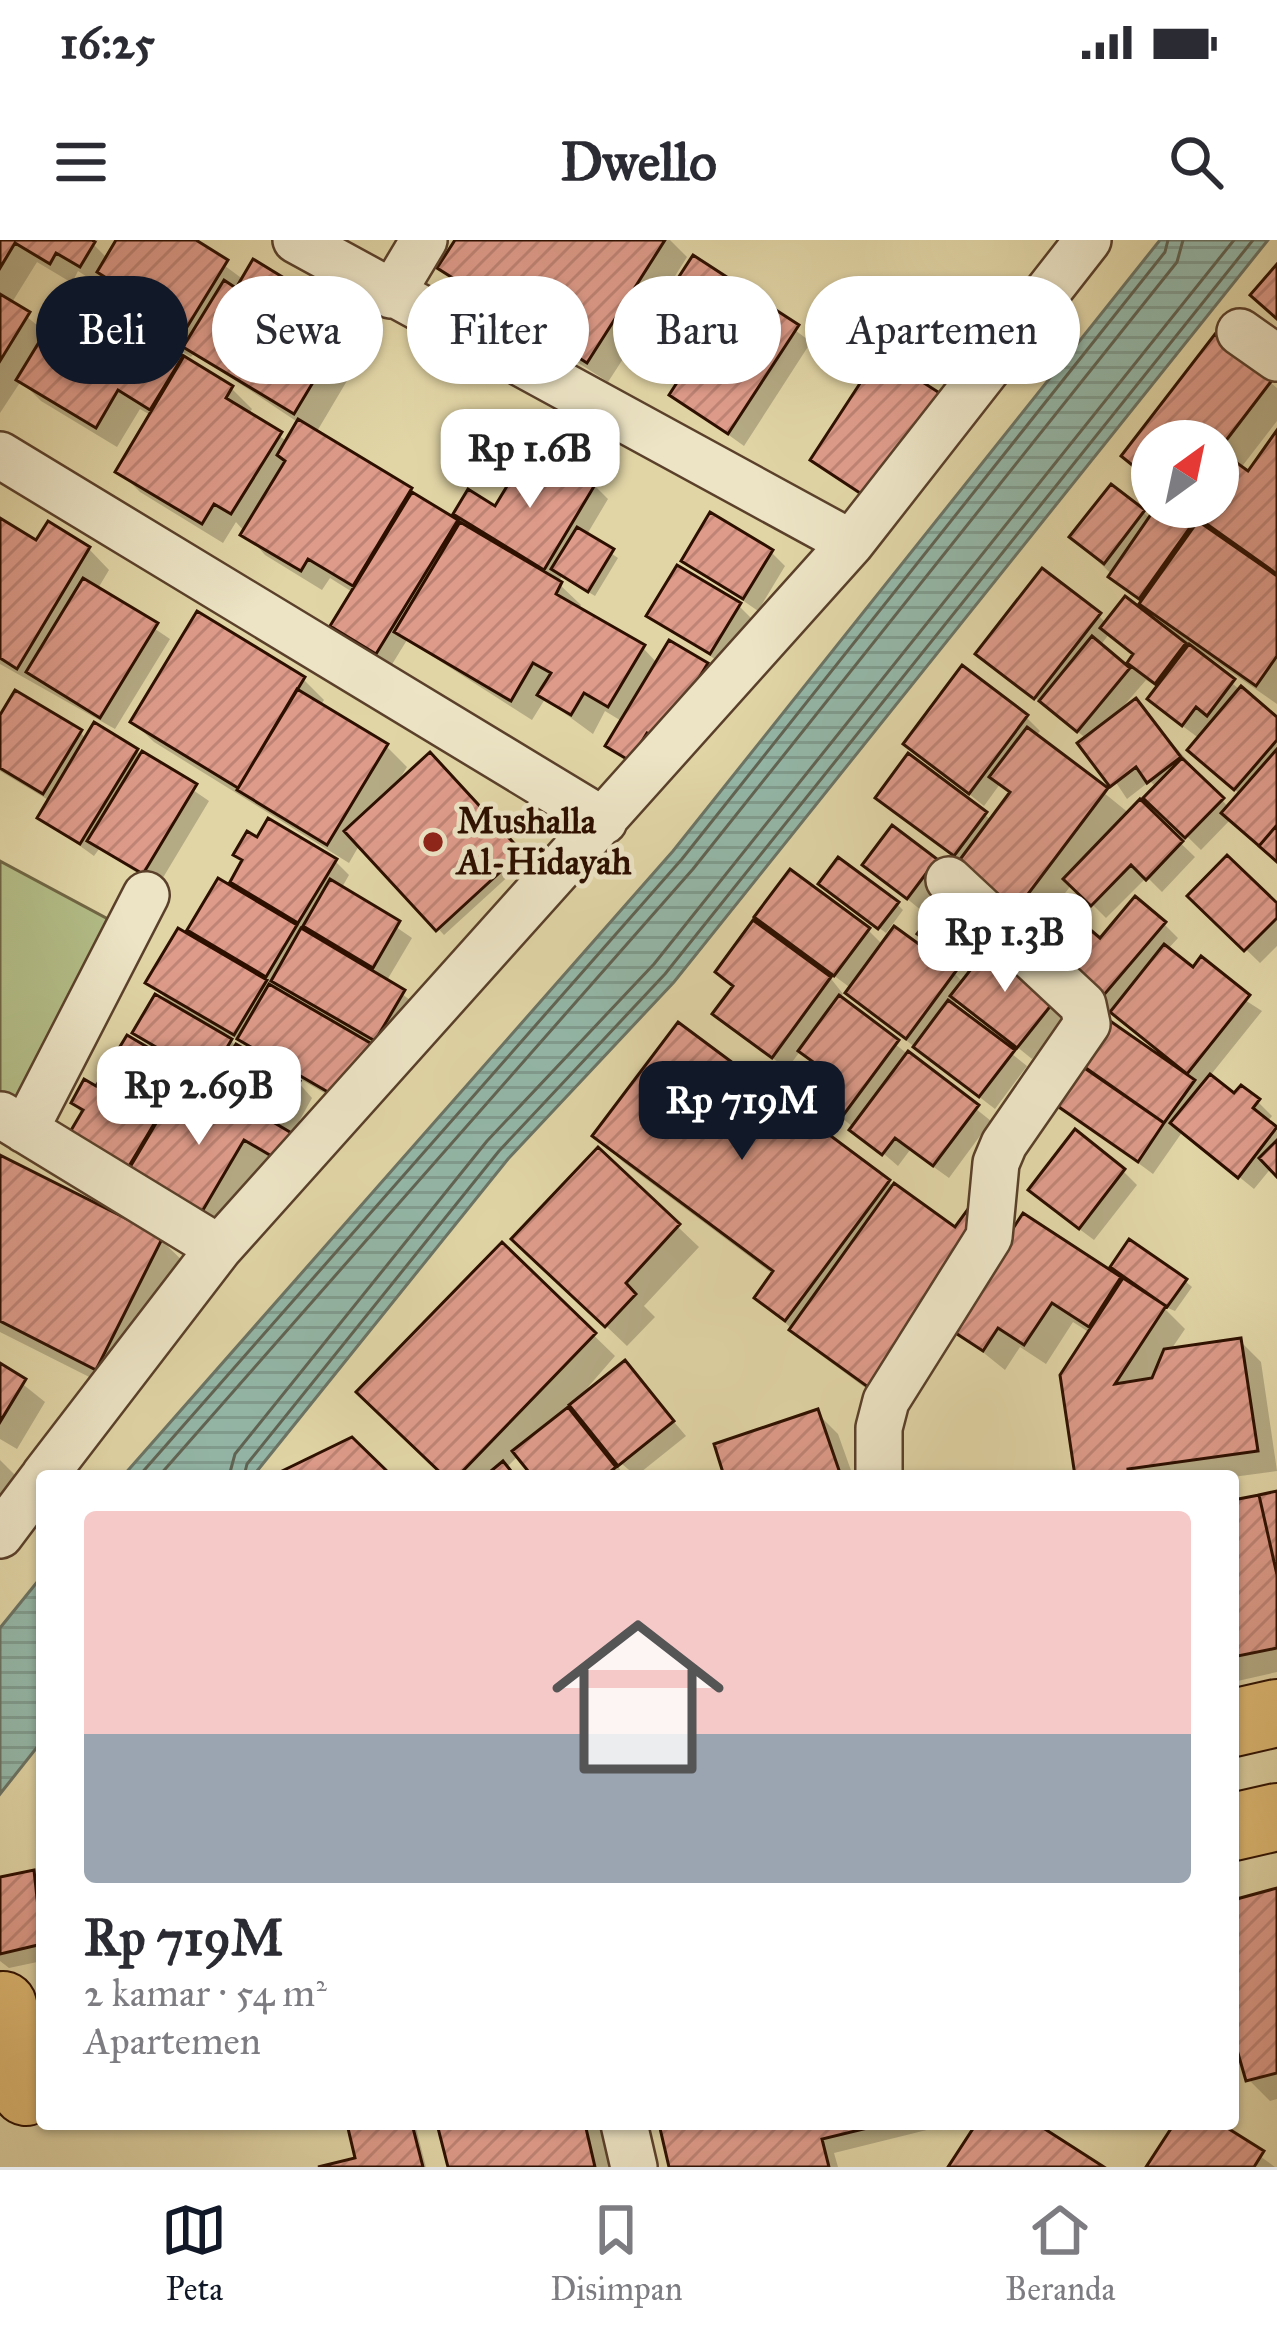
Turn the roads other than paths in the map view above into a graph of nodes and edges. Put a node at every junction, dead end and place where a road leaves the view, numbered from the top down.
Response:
1 (296, 240) edge
2 (424, 240) edge
3 (1088, 240) edge
4 (392, 295) junction
5 (1240, 332) dead end
6 (1277, 358) edge
7 (0, 455) edge
8 (851, 544) junction
9 (604, 821) junction
10 (950, 880) dead end
11 (146, 895) dead end
12 (13, 1122) edge
13 (219, 1248) junction
14 (48, 1470) edge
15 (879, 1470) edge
16 (36, 1486) edge
17 (0, 1535) edge
18 (1277, 1713) edge
19 (1239, 1722) edge
20 (1277, 1817) edge
21 (1239, 1826) edge
22 (15, 2002) edge
23 (23, 2093) edge
24 (625, 2130) edge
25 (634, 2167) edge

1 - 4 street
2 - 4 street
3 - 8 street
4 - 8 street
5 - 6 street
7 - 9 street
8 - 9 street
9 - 13 street
10 - 15 street
11 - 12 street
12 - 13 street
13 - 14 street
16 - 17 street
18 - 19 highway
20 - 21 highway
22 - 23 highway
24 - 25 street

